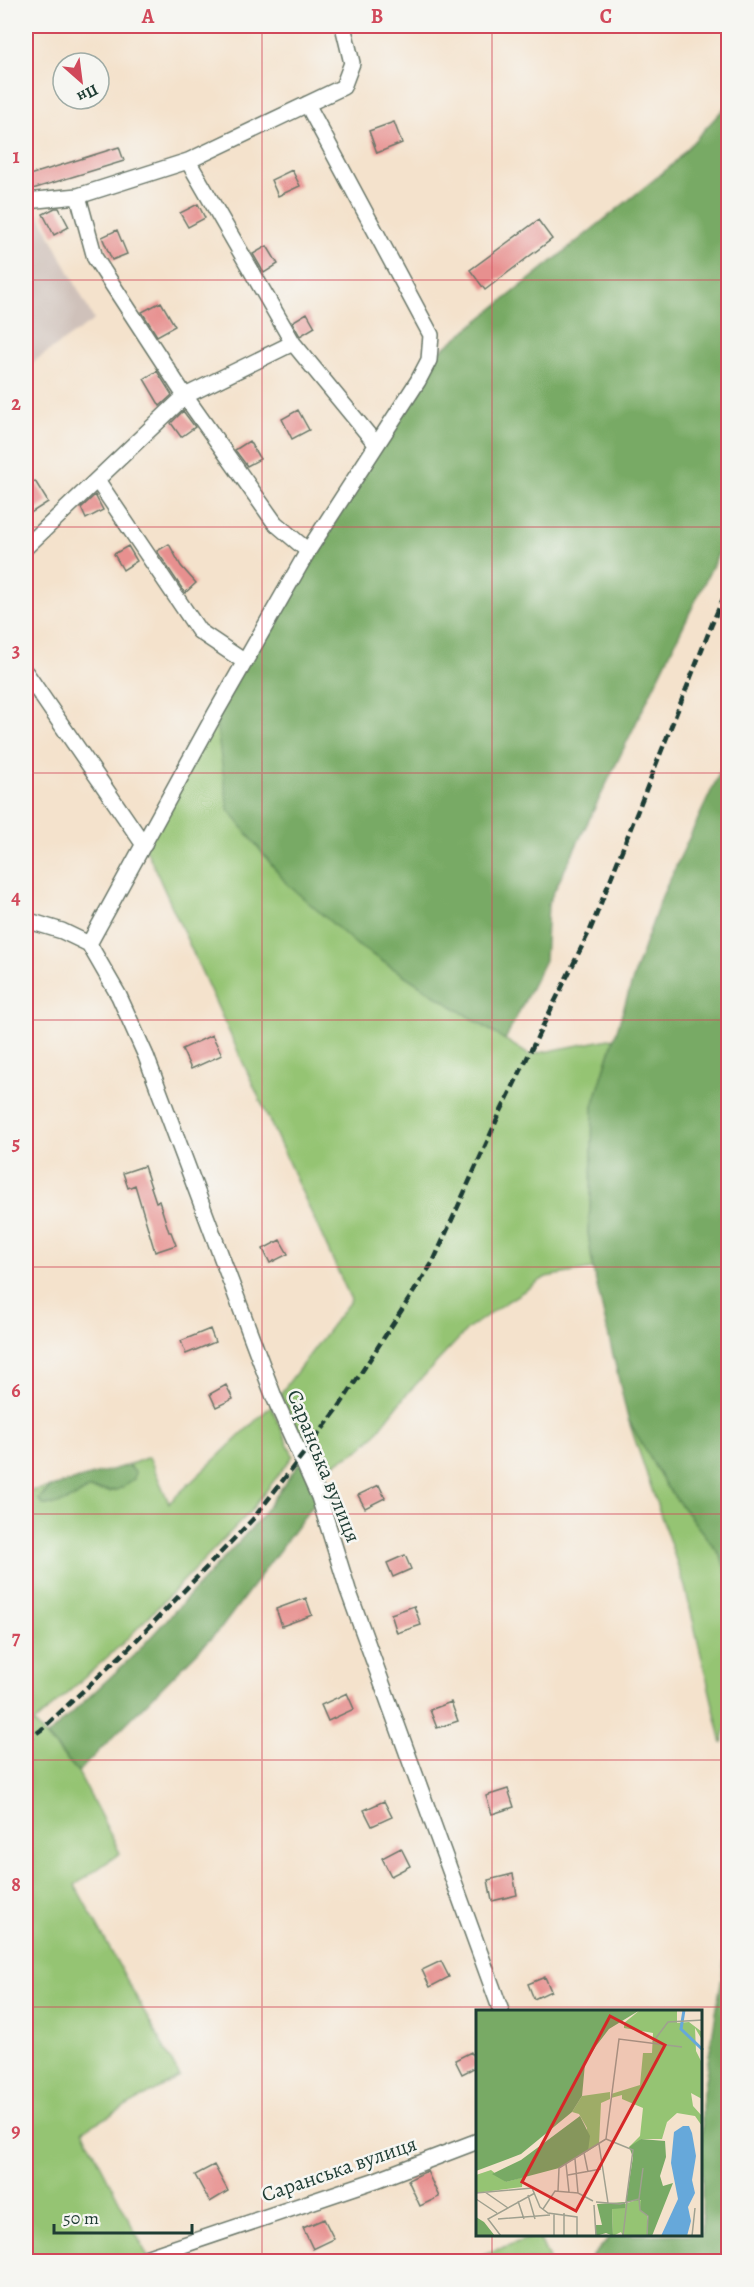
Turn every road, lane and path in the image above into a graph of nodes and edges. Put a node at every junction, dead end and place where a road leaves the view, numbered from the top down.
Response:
1 (343, 26) edge
2 (307, 104) junction
3 (188, 160) junction
4 (78, 196) junction
5 (26, 201) edge
6 (292, 343) junction
7 (185, 396) junction
8 (376, 444) junction
9 (97, 480) junction
10 (26, 547) edge
11 (308, 551) junction
12 (245, 662) junction
13 (26, 673) edge
14 (144, 845) junction
15 (26, 920) edge
16 (89, 944) junction
17 (501, 2010) edge
18 (476, 2142) edge
19 (142, 2260) edge

1 - 2 street
2 - 3 street
2 - 8 street
3 - 4 street
3 - 6 street
4 - 5 street
4 - 7 street
6 - 7 street
6 - 8 street
7 - 9 street
7 - 11 street
8 - 11 street
9 - 10 street
9 - 12 street
11 - 12 street
12 - 14 street
13 - 14 street
14 - 16 street
15 - 16 street
16 - 17 street, Саранська вулиця
18 - 19 street, Саранська вулиця

